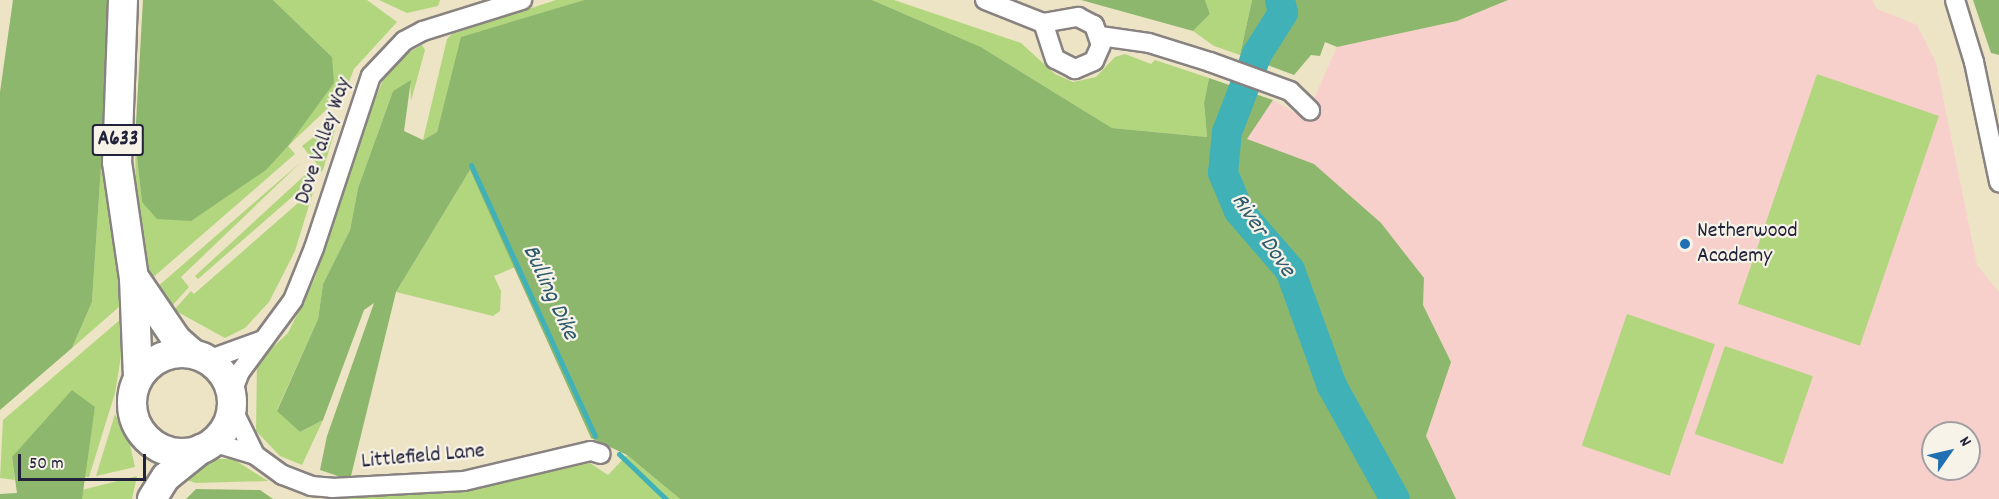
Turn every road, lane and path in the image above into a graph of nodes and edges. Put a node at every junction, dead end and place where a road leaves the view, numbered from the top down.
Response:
1 (123, 0) edge
2 (522, 0) edge
3 (985, 0) edge
4 (1955, 0) edge
5 (1043, 23) junction
6 (1100, 36) junction
7 (1310, 110) dead end
8 (1999, 182) edge
9 (134, 278) junction
10 (260, 341) junction
11 (201, 357) junction
12 (138, 378) junction
13 (231, 401) junction
14 (144, 436) junction
15 (206, 446) junction
16 (601, 454) dead end
17 (255, 455) junction
18 (144, 499) edge
19 (152, 499) edge

1 - 9 main road, A633
2 - 10 street, Dove Valley Way
3 - 5 street
4 - 8 street
5 - 6 street
5 - 6 street
6 - 7 street
9 - 11 main road
9 - 12 main road, A633
10 - 11 street, Dove Valley Way
10 - 13 street, Dove Valley Way
11 - 12 main road
11 - 13 main road
12 - 14 main road
13 - 15 main road
13 - 17 street, Littlefield Lane
14 - 15 main road
14 - 18 main road
15 - 17 street, Littlefield Lane
15 - 19 main road
16 - 17 street, Littlefield Lane

